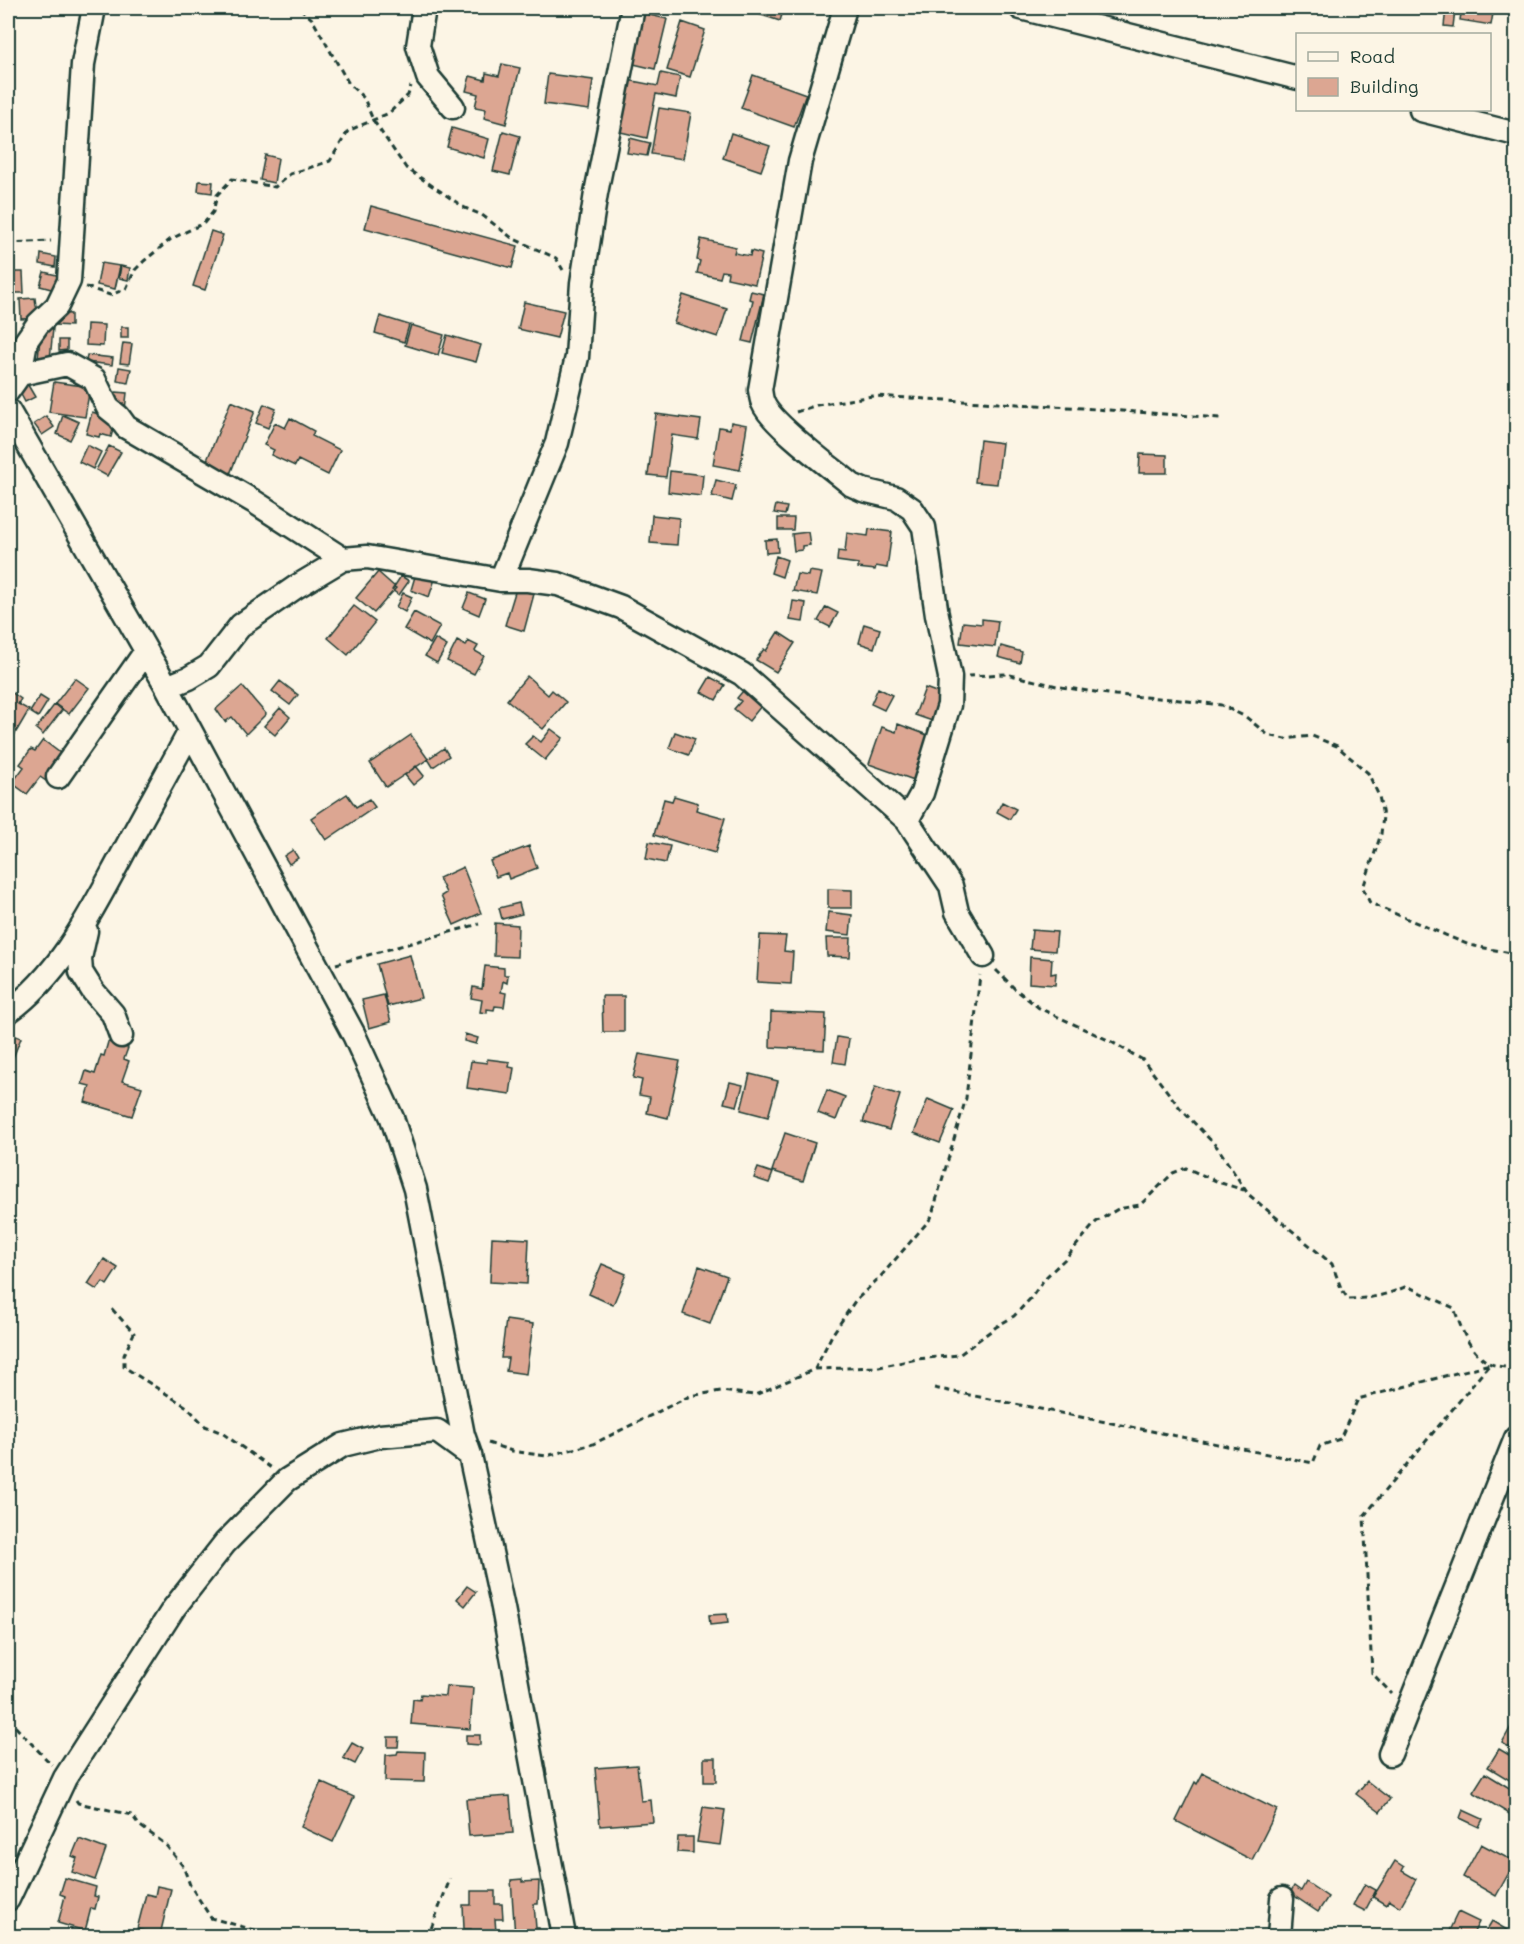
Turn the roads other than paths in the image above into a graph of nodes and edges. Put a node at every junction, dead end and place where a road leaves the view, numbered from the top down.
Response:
1 (94, 8) edge
2 (424, 8) edge
3 (633, 8) edge
4 (845, 8) edge
5 (1021, 8) edge
6 (1296, 77) edge
7 (453, 107) dead end
8 (1425, 111) edge
9 (1516, 134) edge
10 (14, 382) edge
11 (8, 410) edge
12 (343, 559) junction
13 (501, 580) junction
14 (146, 651) junction
15 (167, 687) junction
16 (190, 731) junction
17 (58, 777) dead end
18 (907, 820) junction
19 (89, 916) junction
20 (983, 956) road end
21 (8, 1012) edge
22 (121, 1036) dead end
23 (1516, 1438) edge
24 (466, 1445) junction
25 (1390, 1754) dead end
26 (8, 1899) edge
27 (1282, 1899) dead end
28 (564, 1936) edge
29 (1279, 1936) edge

1 - 10 street
2 - 7 street
3 - 13 street
4 - 18 street
5 - 6 street
8 - 9 street
10 - 12 street
11 - 14 street
12 - 13 street
12 - 15 street
13 - 18 street
14 - 15 street
14 - 17 street
15 - 16 street
16 - 19 street
16 - 24 street
18 - 20 street
19 - 21 street
19 - 22 street
23 - 25 street
24 - 26 street
24 - 28 street
27 - 29 street

